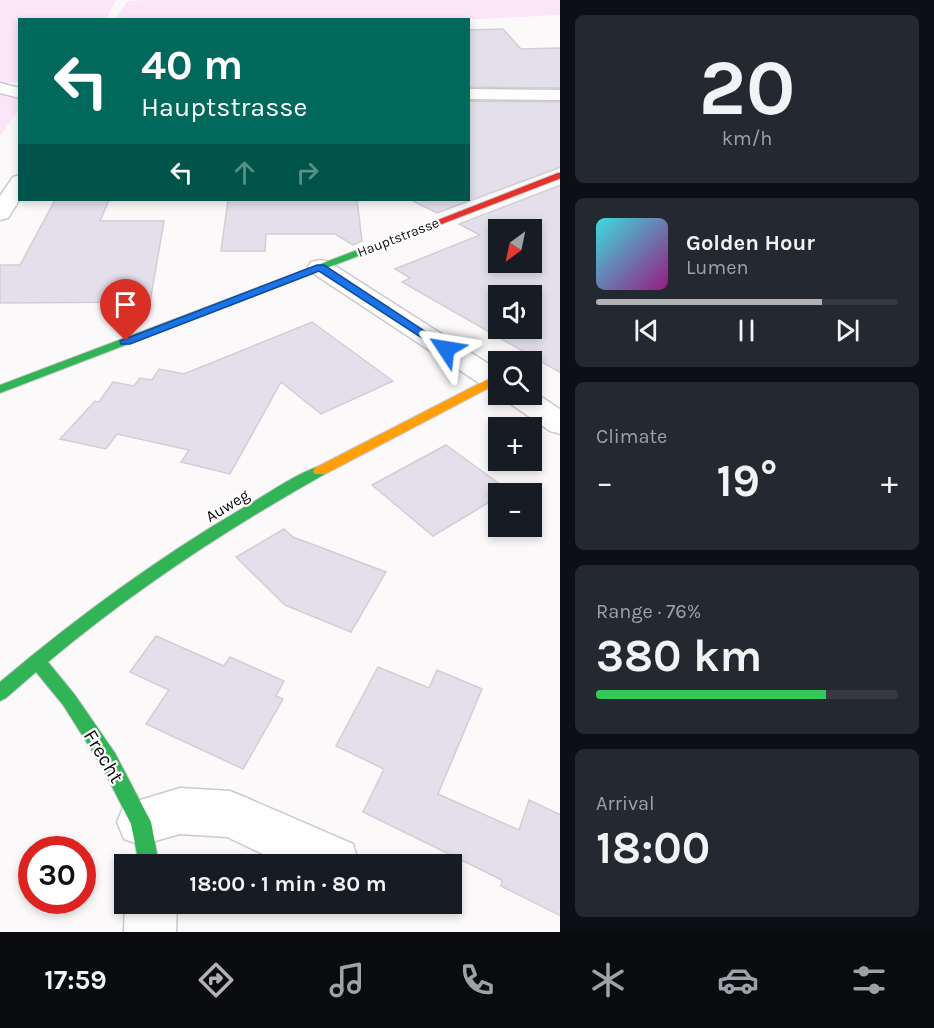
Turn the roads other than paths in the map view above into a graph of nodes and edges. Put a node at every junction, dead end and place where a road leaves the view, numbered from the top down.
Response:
1 (0, 88) edge
2 (18, 92) edge
3 (470, 94) edge
4 (560, 95) edge
5 (560, 175) edge
6 (18, 184) edge
7 (0, 213) edge
8 (320, 267) junction
9 (488, 376) edge
10 (0, 389) edge
11 (488, 393) edge
12 (532, 405) edge
13 (560, 423) edge
14 (36, 660) junction
15 (0, 693) edge
16 (145, 843) edge
17 (318, 854) edge
18 (151, 914) edge
19 (150, 932) edge

1 - 2 street
3 - 4 street
5 - 8 street, Hauptstrasse
6 - 7 street
8 - 9 street
8 - 10 street, Hauptstrasse
11 - 14 street, Auweg
12 - 13 street
14 - 15 street, Auweg
14 - 16 street, Frecht
16 - 17 street
18 - 19 street

